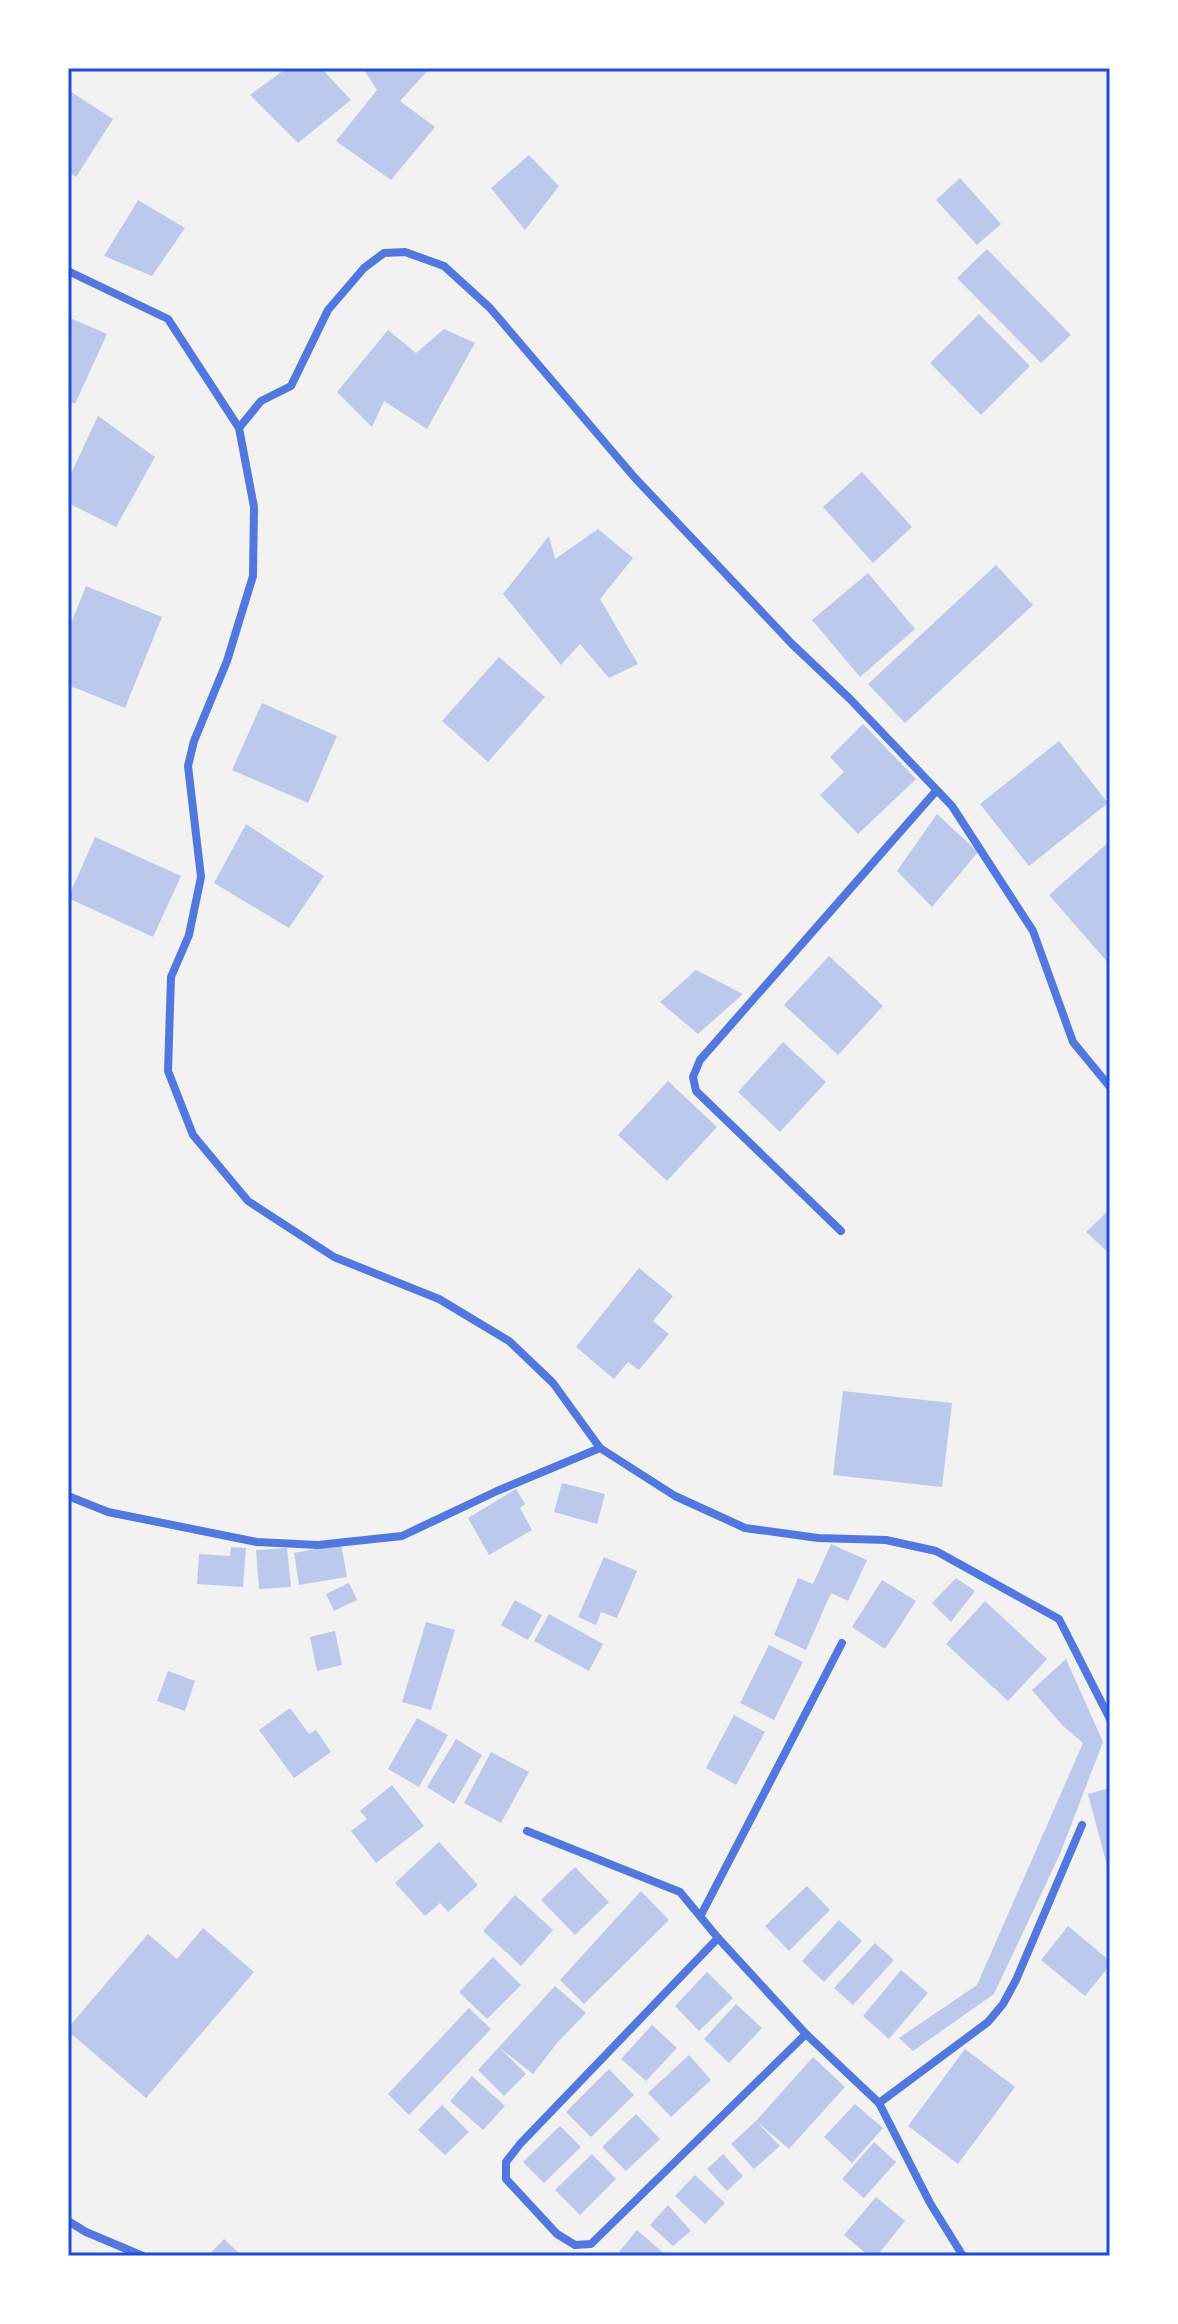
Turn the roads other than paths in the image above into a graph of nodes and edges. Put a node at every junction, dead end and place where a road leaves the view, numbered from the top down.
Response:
1 (68, 271) edge
2 (239, 428) junction
3 (936, 791) junction
4 (1110, 1087) edge
5 (841, 1231) dead end
6 (600, 1448) junction
7 (68, 1496) edge
8 (842, 1643) dead end
9 (1110, 1719) edge
10 (1082, 1825) dead end
11 (527, 1831) dead end
12 (701, 1915) junction
13 (718, 1938) junction
14 (806, 2034) junction
15 (879, 2103) junction
16 (68, 2221) edge
17 (143, 2256) edge
18 (963, 2256) edge

1 - 2 street
2 - 3 street
2 - 6 street
3 - 4 street
3 - 5 street
6 - 7 street
6 - 9 street
8 - 12 street
10 - 15 street
11 - 12 street
12 - 13 street
13 - 14 street
13 - 14 street
14 - 15 street
15 - 18 street
16 - 17 street

